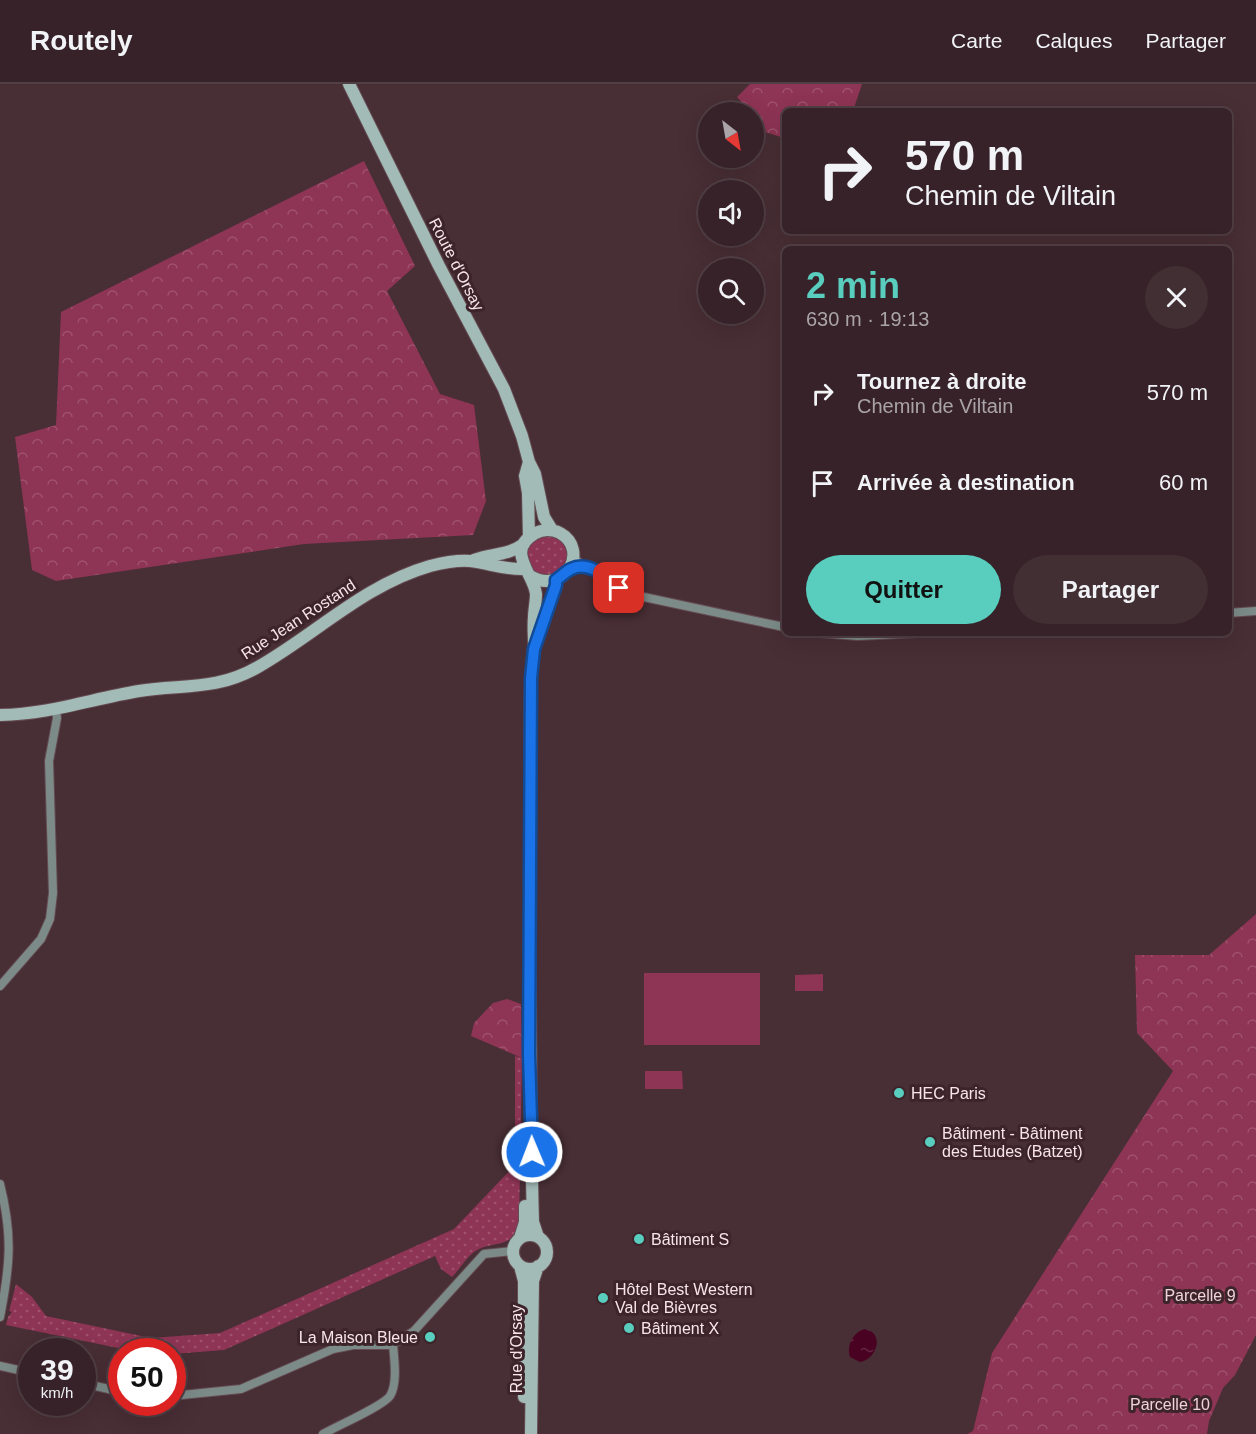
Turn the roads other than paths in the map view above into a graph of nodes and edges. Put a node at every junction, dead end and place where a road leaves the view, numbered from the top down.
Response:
1 (349, 84) edge
2 (529, 462) junction
3 (552, 530) junction
4 (527, 541) junction
5 (573, 557) junction
6 (470, 561) junction
7 (583, 566) junction
8 (569, 569) junction
9 (527, 572) junction
10 (556, 580) junction
11 (1256, 611) edge
12 (1232, 613) edge
13 (782, 627) edge
14 (534, 649) junction
15 (56, 710) junction
16 (0, 715) edge
17 (0, 986) edge
18 (529, 1054) junction
19 (0, 1184) edge
20 (538, 1237) junction
21 (520, 1238) junction
22 (513, 1251) junction
23 (520, 1266) junction
24 (538, 1266) junction
25 (1, 1314) edge
26 (393, 1344) junction
27 (0, 1366) edge
28 (18, 1370) edge
29 (186, 1395) edge
30 (323, 1434) edge
31 (523, 1434) edge
32 (531, 1434) edge

1 - 2 main road, Route d'Orsay
2 - 3 main road, Route d'Orsay
2 - 4 main road, Route d'Orsay
3 - 4 main road
3 - 5 main road
4 - 6 main road, Rue Jean Rostand
4 - 9 main road
5 - 7 street
5 - 8 main road
6 - 9 main road, Rue Jean Rostand
6 - 15 main road, Rue Jean Rostand
7 - 8 street
7 - 13 street
8 - 10 main road
9 - 10 main road
9 - 14 main road
10 - 14 main road
11 - 12 street
14 - 18 main road
15 - 16 main road, Rue Jean Rostand
15 - 17 street
18 - 20 main road
18 - 21 main road
19 - 25 street
20 - 21 main road
20 - 24 main road
21 - 22 main road
22 - 23 main road
22 - 26 street
23 - 24 main road
23 - 31 main road, Rue d'Orsay
24 - 32 main road, Rue d'Orsay
26 - 29 street
26 - 30 street
27 - 28 street

